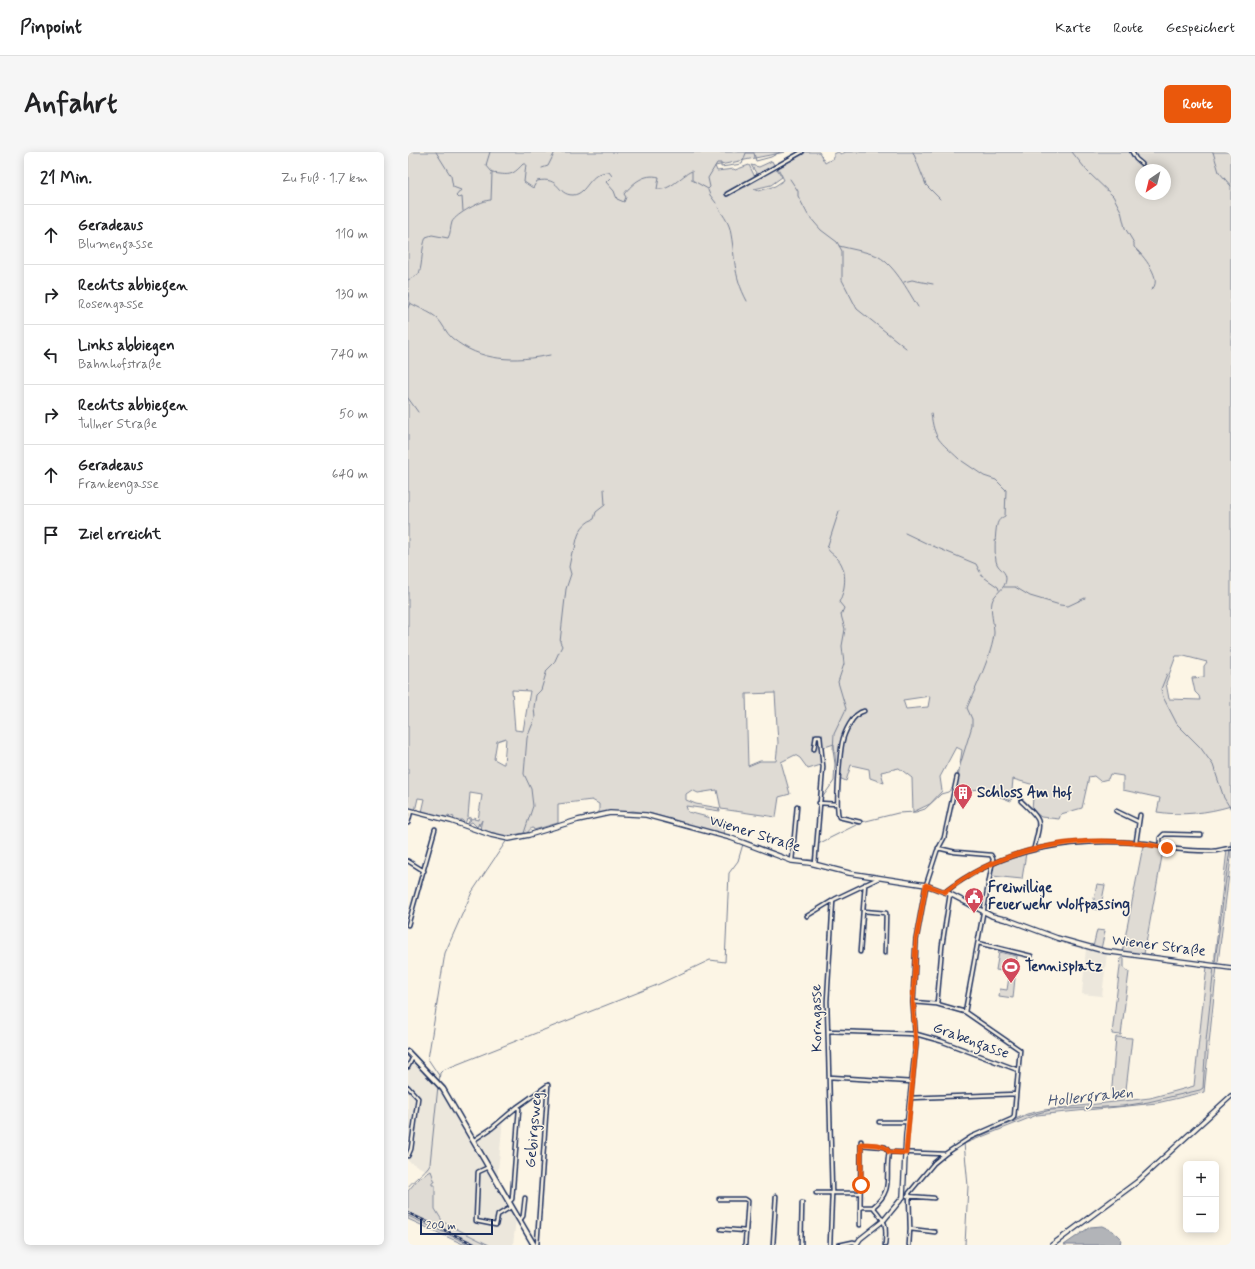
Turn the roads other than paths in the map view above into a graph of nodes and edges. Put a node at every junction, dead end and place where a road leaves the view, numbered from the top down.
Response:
1 (802, 152) edge
2 (1132, 152) edge
3 (1142, 164) dead end
4 (727, 194) dead end
5 (864, 711) dead end
6 (814, 749) dead end
7 (957, 777) dead end
8 (1021, 801) dead end
9 (820, 803) junction
10 (837, 804) junction
11 (797, 806) dead end
12 (410, 810) edge
13 (1116, 811) dead end
14 (1140, 815) dead end
15 (860, 822) dead end
16 (1139, 822) junction
17 (408, 823) edge
18 (435, 830) dead end
19 (1201, 835) dead end
20 (1136, 842) junction
21 (1160, 846) junction
22 (938, 848) junction
23 (1034, 848) junction
24 (1230, 848) edge
25 (792, 859) junction
26 (408, 861) edge
27 (992, 862) junction
28 (815, 864) junction
29 (424, 871) junction
30 (880, 878) junction
31 (865, 884) junction
32 (926, 885) junction
33 (945, 892) junction
34 (950, 894) junction
35 (832, 900) junction
36 (863, 911) junction
37 (984, 912) junction
38 (807, 916) dead end
39 (408, 926) edge
40 (978, 943) junction
41 (860, 952) dead end
42 (885, 953) dead end
43 (1031, 956) dead end
44 (1231, 968) edge
45 (913, 1002) junction
46 (937, 1004) junction
47 (966, 1012) junction
48 (828, 1032) junction
49 (916, 1034) junction
50 (408, 1052) edge
51 (414, 1057) junction
52 (408, 1067) edge
53 (1018, 1070) junction
54 (829, 1077) junction
55 (912, 1082) junction
56 (408, 1087) edge
57 (1016, 1094) junction
58 (1231, 1096) edge
59 (910, 1098) junction
60 (517, 1107) junction
61 (879, 1122) dead end
62 (907, 1122) junction
63 (474, 1140) junction
64 (889, 1152) junction
65 (906, 1153) junction
66 (945, 1154) junction
67 (408, 1156) edge
68 (489, 1167) junction
69 (816, 1193) dead end
70 (832, 1193) junction
71 (860, 1193) junction
72 (776, 1196) dead end
73 (908, 1196) junction
74 (903, 1197) junction
75 (524, 1198) dead end
76 (719, 1198) dead end
77 (934, 1198) dead end
78 (509, 1202) junction
79 (802, 1203) dead end
80 (512, 1206) junction
81 (861, 1206) junction
82 (873, 1207) junction
83 (520, 1220) junction
84 (884, 1220) junction
85 (860, 1225) dead end
86 (721, 1229) dead end
87 (910, 1229) junction
88 (746, 1231) junction
89 (935, 1232) dead end
90 (530, 1238) junction
91 (856, 1244) edge
92 (529, 1245) edge
93 (535, 1245) edge
94 (745, 1245) edge
95 (773, 1245) edge
96 (801, 1245) edge
97 (830, 1245) edge
98 (839, 1245) edge
99 (885, 1245) edge
100 (909, 1245) edge
101 (1052, 1245) edge

1 - 4 street
2 - 3 street
5 - 10 street
6 - 9 street
7 - 22 street
8 - 23 street
9 - 10 street
9 - 28 street
10 - 15 street
11 - 25 street
12 - 17 street
12 - 25 main road, Wiener Straße
13 - 16 street
14 - 16 street
16 - 20 street
18 - 29 street
19 - 21 street
20 - 21 street
20 - 23 street
21 - 24 street
22 - 27 street
22 - 32 street
23 - 27 street
25 - 28 main road, Wiener Straße
26 - 29 street
27 - 33 street
27 - 37 street
28 - 30 main road, Wiener Straße
29 - 39 street
30 - 31 street
30 - 32 main road, Wiener Straße
31 - 35 street
31 - 36 street
32 - 33 main road, Wiener Straße
32 - 45 main road
33 - 34 main road, Wiener Straße
34 - 37 main road, Wiener Straße
34 - 46 street
35 - 38 street
35 - 48 street, Korngasse
36 - 41 street
36 - 42 street
37 - 40 street
37 - 44 main road, Wiener Straße
40 - 43 street
40 - 47 street
45 - 46 street
45 - 49 main road
46 - 47 street
47 - 53 street
48 - 49 street, Grabengasse
48 - 54 street, Korngasse
49 - 53 street, Grabengasse
49 - 55 main road
50 - 51 main road
51 - 52 street
51 - 63 main road
53 - 57 street
54 - 55 street
54 - 70 street, Korngasse
55 - 59 main road
56 - 67 street
57 - 59 street
57 - 66 street
58 - 101 main road
59 - 62 main road
60 - 63 street, Gebirgsweg
60 - 78 street
60 - 93 street, Gebirgsweg
61 - 62 street
62 - 65 main road
63 - 68 main road
64 - 65 street
64 - 71 street
64 - 82 street
65 - 66 street
65 - 74 main road
66 - 73 street
68 - 78 main road
68 - 80 street
69 - 70 street
70 - 71 street
70 - 97 street, Korngasse
71 - 81 street
72 - 95 street
73 - 74 street
73 - 77 street
73 - 87 street
74 - 84 main road
75 - 83 street
76 - 88 street
78 - 80 main road
79 - 96 street
80 - 83 main road
81 - 82 street
81 - 85 street
82 - 84 street
83 - 90 main road
84 - 91 main road
84 - 99 street
86 - 88 street
87 - 89 street
87 - 100 street
88 - 94 street
90 - 92 street
90 - 93 main road
91 - 98 street

